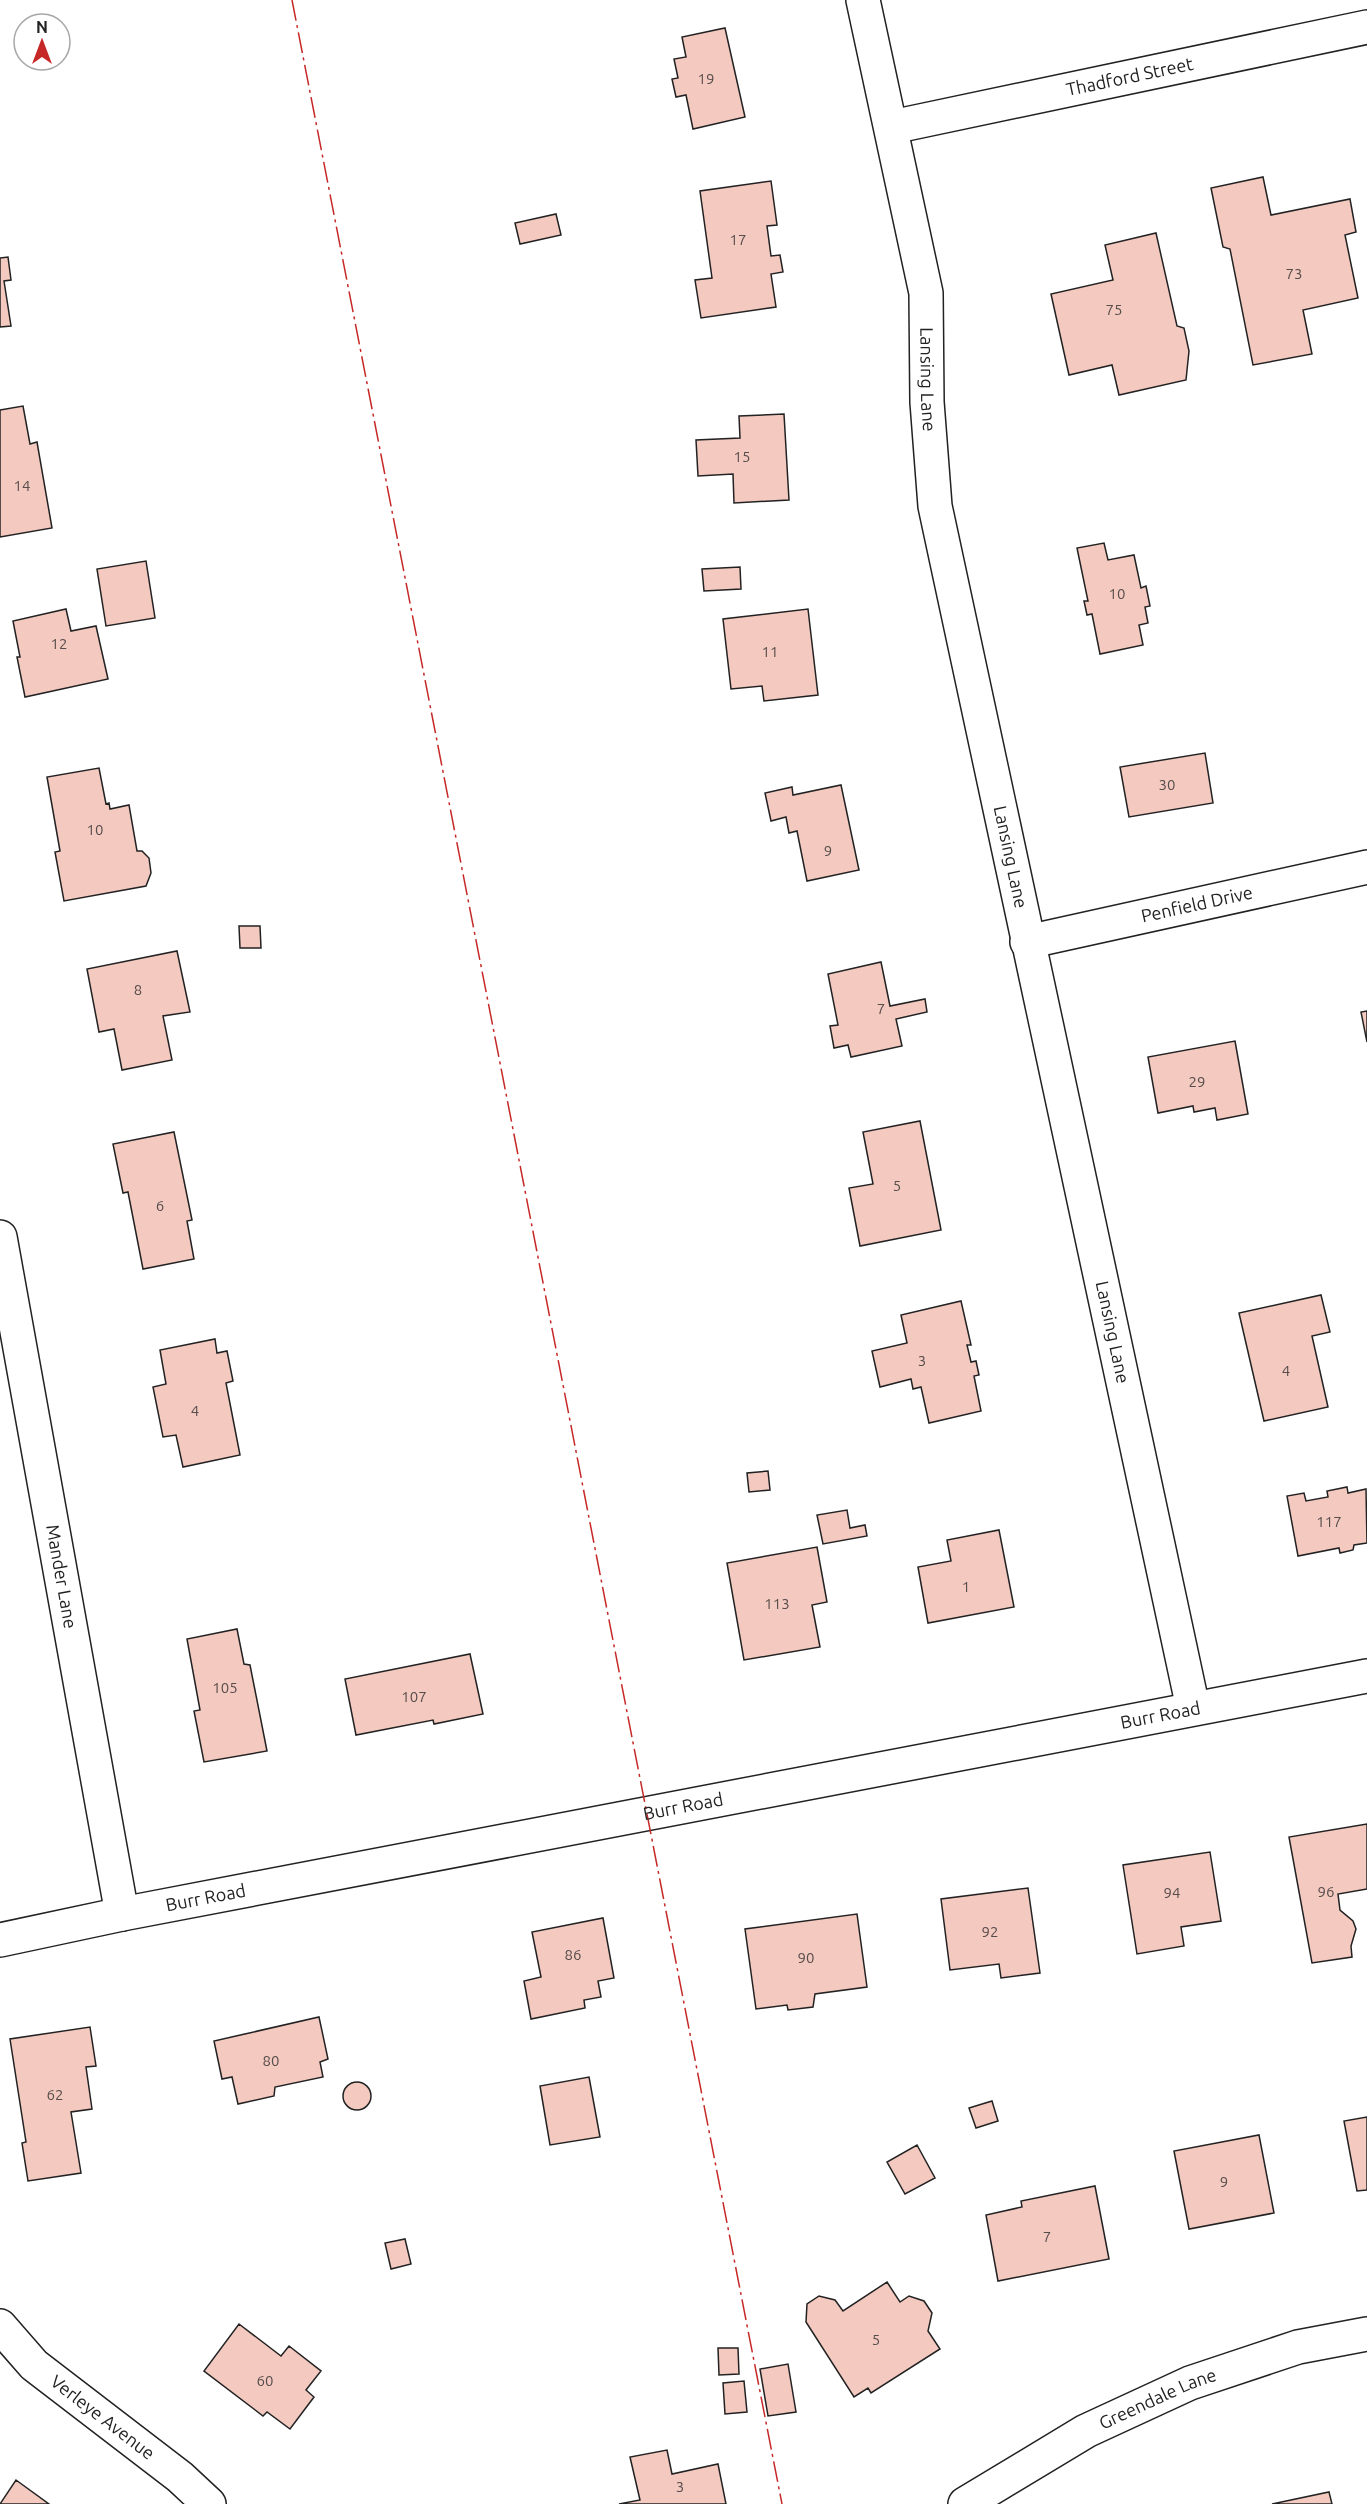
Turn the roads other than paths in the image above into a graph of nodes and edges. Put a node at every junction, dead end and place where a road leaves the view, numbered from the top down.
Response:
1 (863, 0) edge
2 (1367, 27) edge
3 (892, 127) junction
4 (1367, 867) edge
5 (1027, 942) junction
6 (0, 1237) edge
7 (1367, 1676) edge
8 (1194, 1708) junction
9 (122, 1914) junction
10 (0, 1940) edge
11 (0, 2326) edge
12 (1367, 2334) edge
13 (209, 2504) edge
14 (964, 2504) edge

1 - 3 street, Lansing Lane
2 - 3 street, Thadford Street
3 - 5 street, Lansing Lane
4 - 5 street, Penfield Drive
5 - 8 street, Lansing Lane
6 - 9 street, Mander Lane
7 - 8 street, Burr Road
8 - 9 street, Burr Road
9 - 10 street, Burr Road
11 - 13 street, Verleye Avenue
12 - 14 street, Greendale Lane

